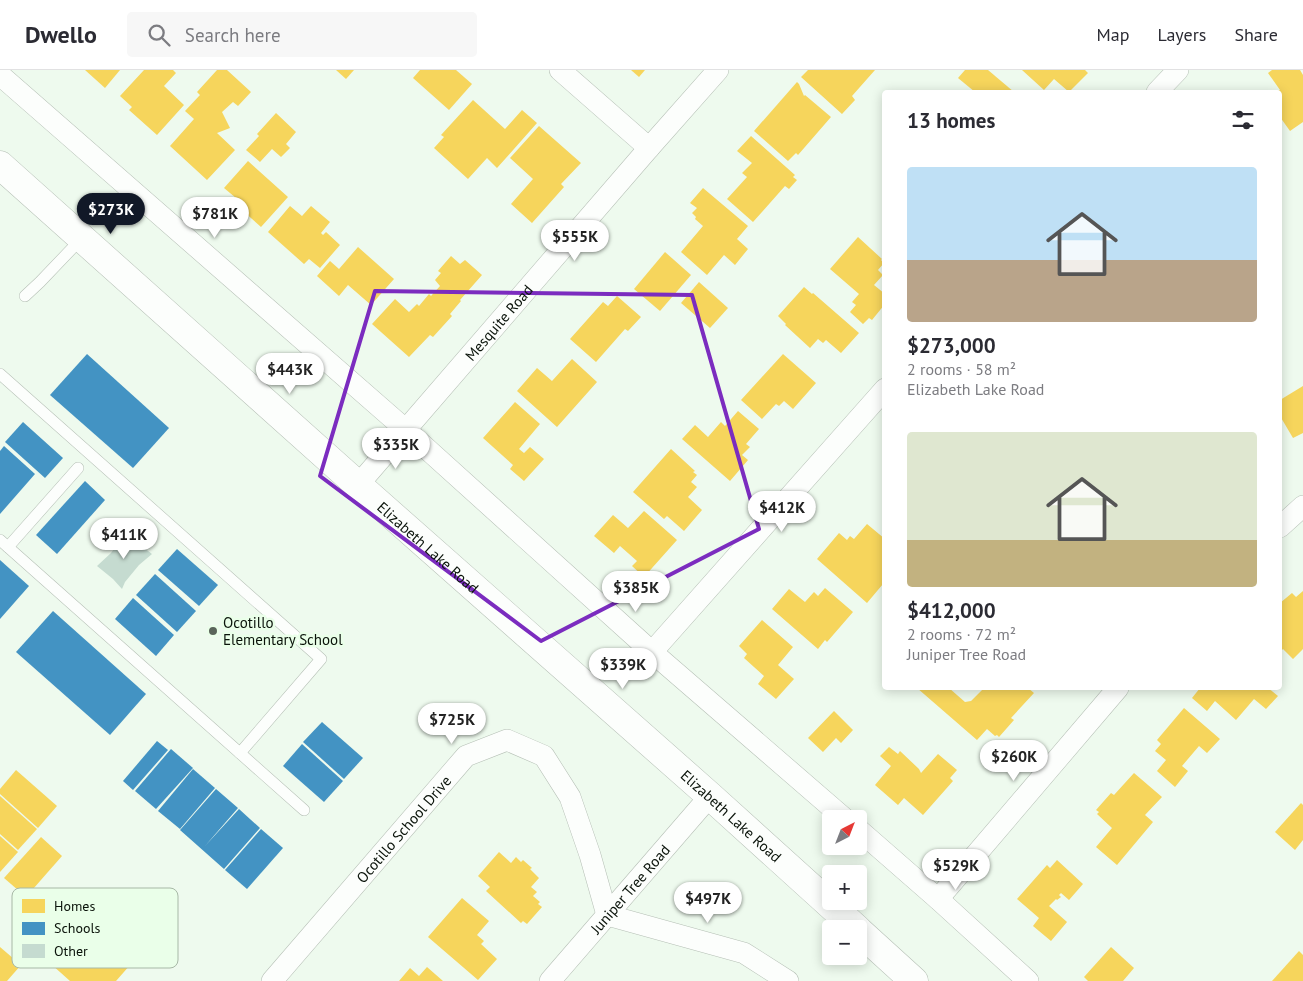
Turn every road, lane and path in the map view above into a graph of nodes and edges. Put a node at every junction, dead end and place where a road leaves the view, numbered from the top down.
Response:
1 (560, 70) edge
2 (718, 70) edge
3 (1178, 70) edge
4 (0, 75) edge
5 (1159, 90) edge
6 (649, 148) junction
7 (0, 165) edge
8 (82, 238) junction
9 (25, 296) dead end
10 (0, 374) edge
11 (882, 392) edge
12 (406, 430) junction
13 (78, 468) dead end
14 (358, 485) junction
15 (1303, 506) edge
16 (1282, 525) edge
17 (4, 544) edge
18 (652, 652) junction
19 (1116, 690) edge
20 (240, 753) junction
21 (710, 796) junction
22 (304, 810) dead end
23 (835, 810) edge
24 (868, 838) edge
25 (938, 899) junction
26 (607, 915) junction
27 (847, 920) edge
28 (867, 938) edge
29 (272, 981) edge
30 (550, 981) edge
31 (788, 981) edge
32 (914, 981) edge
33 (1028, 981) edge

1 - 6 street
2 - 6 street, Mesquite Road
3 - 5 street
4 - 12 street
6 - 12 street, Mesquite Road
7 - 8 main road, Elizabeth Lake Road
8 - 9 lane
8 - 14 main road, Elizabeth Lake Road
10 - 20 lane
11 - 18 street
12 - 14 street, Mesquite Road
12 - 18 street
13 - 17 lane
14 - 21 main road, Elizabeth Lake Road
15 - 16 street
17 - 20 lane
18 - 23 street
19 - 25 street
20 - 22 lane
21 - 26 street, Juniper Tree Road
21 - 27 main road, Elizabeth Lake Road
24 - 25 street
25 - 33 street
26 - 29 street, Ocotillo School Drive
26 - 30 street, Juniper Tree Road
26 - 31 street
28 - 32 main road, Elizabeth Lake Road

